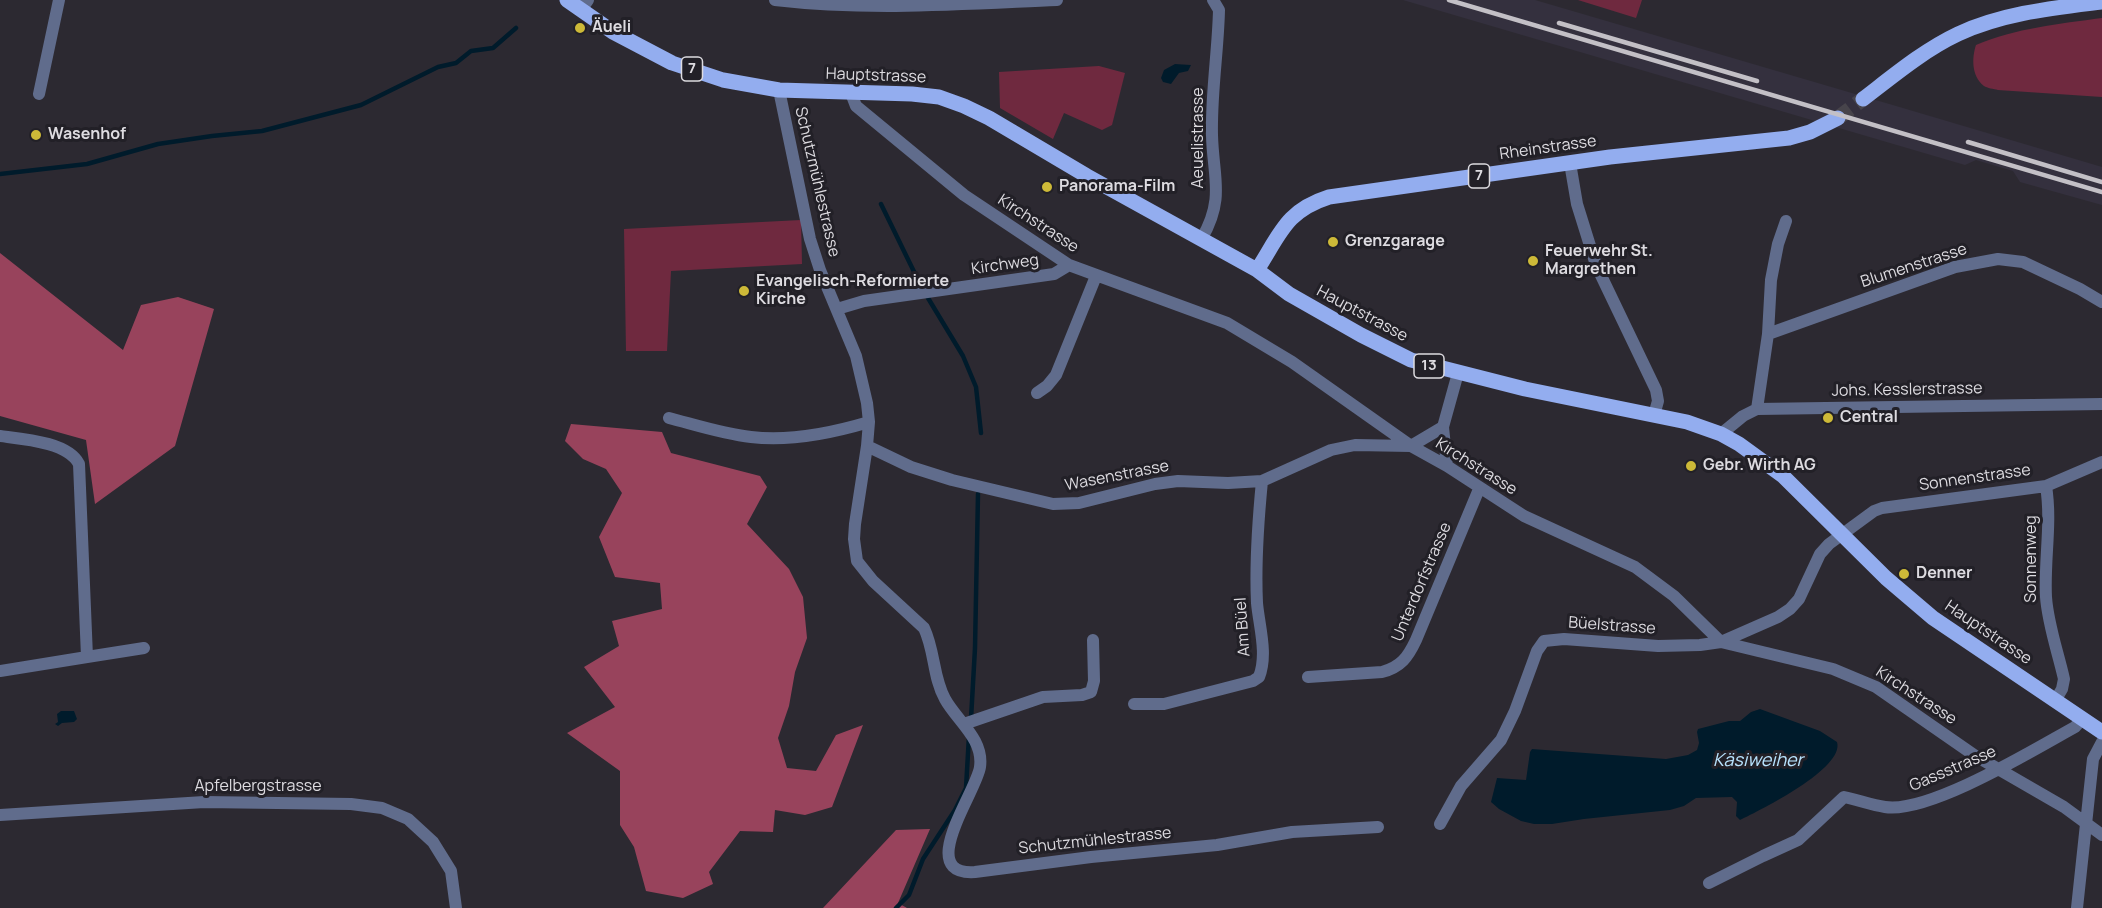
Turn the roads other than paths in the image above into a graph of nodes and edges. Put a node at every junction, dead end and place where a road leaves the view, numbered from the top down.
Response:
1 (59, 0) edge
2 (567, 0) edge
3 (775, 0) edge
4 (1057, 0) edge
5 (1214, 0) edge
6 (2102, 2) edge
7 (2057, 4) edge
8 (585, 5) edge
9 (779, 90) junction
10 (39, 93) dead end
11 (851, 93) junction
12 (1863, 99) tunnel mouth
13 (1838, 118) tunnel mouth
14 (1570, 163) junction
15 (1786, 222) dead end
16 (1202, 238) junction
17 (1069, 265) junction
18 (1257, 270) junction
19 (1096, 276) junction
20 (2102, 302) edge
21 (837, 309) junction
22 (1768, 334) junction
23 (1458, 373) junction
24 (1037, 393) dead end
25 (2102, 404) edge
26 (1758, 409) junction
27 (1654, 415) junction
28 (669, 418) dead end
29 (869, 422) junction
30 (1443, 427) junction
31 (1721, 434) junction
32 (0, 436) edge
33 (867, 446) junction
34 (1411, 446) junction
35 (2102, 462) edge
36 (1447, 466) junction
37 (1262, 481) junction
38 (2046, 486) junction
39 (1479, 489) junction
40 (1849, 530) junction
41 (1093, 640) dead end
42 (1721, 642) junction
43 (144, 648) dead end
44 (87, 657) junction
45 (0, 671) edge
46 (1308, 677) dead end
47 (2055, 701) junction
48 (1134, 704) dead end
49 (2082, 718) junction
50 (970, 722) junction
51 (2102, 732) edge
52 (2102, 742) edge
53 (1999, 769) junction
54 (0, 815) edge
55 (2085, 821) junction
56 (1440, 824) dead end
57 (1378, 827) dead end
58 (2102, 835) edge
59 (1708, 883) dead end
60 (456, 908) edge
61 (2077, 908) edge

1 - 10 street
2 - 8 main road, Hauptstrasse / 7
3 - 4 street
5 - 16 street, Aeuelistrasse
6 - 7 main road
7 - 12 main road
8 - 9 main road, Hauptstrasse / 7
9 - 11 main road, Hauptstrasse / 7
9 - 21 street, Schutzmühlestrasse
11 - 16 main road, Hauptstrasse / 7
11 - 17 street, Kirchstrasse
13 - 14 main road, Rheinstrasse / 7
14 - 18 main road, Rheinstrasse / 7
14 - 27 street
15 - 22 street
16 - 18 main road, Hauptstrasse / 7
17 - 19 street, Kirchstrasse
17 - 21 street, Kirchweg
18 - 23 main road, Hauptstrasse / 13
19 - 24 street
19 - 34 street, Kirchstrasse
20 - 22 street, Blumenstrasse
21 - 29 street, Schutzmühlestrasse
22 - 26 street
23 - 27 main road, Hauptstrasse / 13
23 - 30 street
25 - 26 street, Johs. Kesslerstrasse
26 - 31 street
27 - 31 main road, Hauptstrasse / 13
28 - 29 street
29 - 33 street, Schutzmühlestrasse
30 - 34 street
30 - 36 street
31 - 40 main road, Hauptstrasse / 13
32 - 44 street
33 - 37 street, Wasenstrasse
33 - 50 street, Schutzmühlestrasse
34 - 36 street, Kirchstrasse
34 - 37 street, Wasenstrasse
35 - 38 street, Sonnenstrasse
36 - 39 street, Kirchstrasse
37 - 48 street, Am Büel
38 - 40 street, Sonnenstrasse
38 - 47 street, Sonnenweg
39 - 42 street, Kirchstrasse
39 - 46 street, Unterdorfstrasse
40 - 42 street, Büelstrasse
40 - 47 main road, Hauptstrasse / 13
41 - 50 street
42 - 53 street, Kirchstrasse
42 - 56 street, Büelstrasse
43 - 44 street
44 - 45 street
47 - 49 main road, Hauptstrasse / 13
49 - 51 main road, Hauptstrasse / 13
49 - 53 street, Gassstrasse
50 - 57 street, Schutzmühlestrasse
52 - 55 street
53 - 55 street, Kirchstrasse
53 - 59 street, Gassstrasse
54 - 60 street, Apfelbergstrasse
55 - 58 street, Kirchstrasse
55 - 61 street

